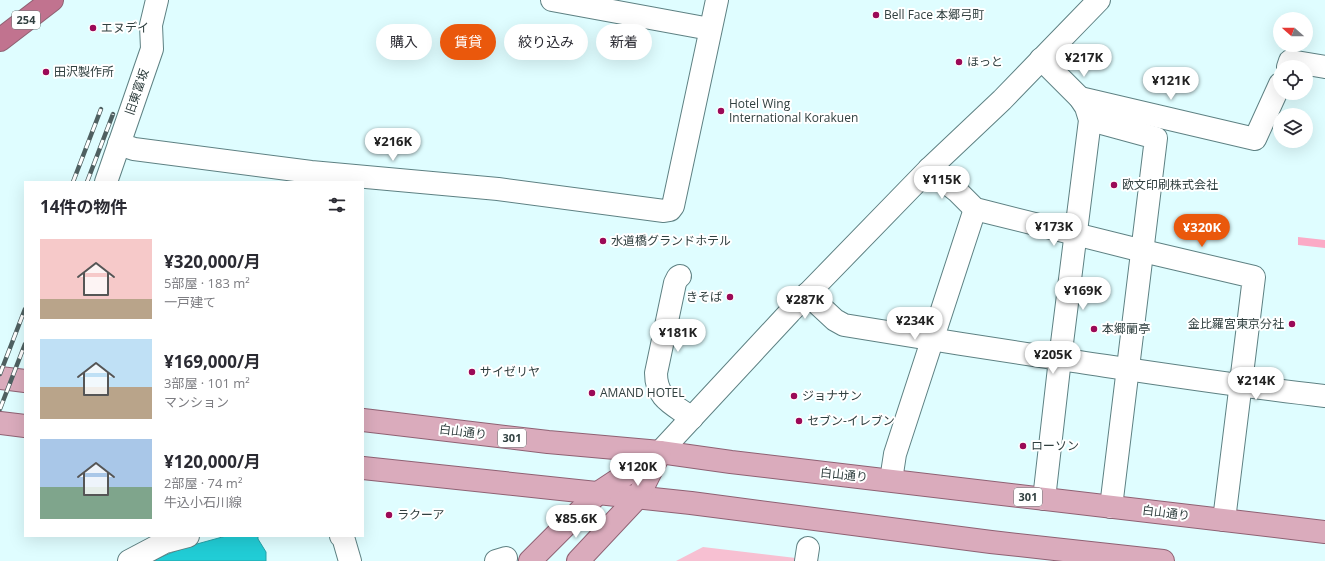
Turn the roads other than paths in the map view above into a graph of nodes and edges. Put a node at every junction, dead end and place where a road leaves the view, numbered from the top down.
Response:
1 (52, 0) edge
2 (157, 0) edge
3 (552, 0) edge
4 (717, 0) edge
5 (1099, 0) edge
6 (710, 29) junction
7 (0, 40) edge
8 (1042, 59) junction
9 (1313, 65) edge
10 (1325, 67) edge
11 (1080, 98) junction
12 (1273, 99) edge
13 (1090, 120) junction
14 (119, 144) junction
15 (929, 169) junction
16 (106, 181) edge
17 (975, 209) junction
18 (1076, 235) junction
19 (1143, 252) junction
20 (680, 276) dead end
21 (807, 294) junction
22 (933, 340) junction
23 (1060, 359) junction
24 (1128, 370) junction
25 (0, 378) edge
26 (24, 381) edge
27 (1241, 386) junction
28 (1325, 396) edge
29 (692, 418) junction
30 (364, 420) edge
31 (0, 423) edge
32 (24, 426) edge
33 (660, 452) junction
34 (364, 468) edge
35 (891, 480) junction
36 (598, 493) junction
37 (638, 497) junction
38 (1044, 499) junction
39 (1111, 507) junction
40 (1224, 520) junction
41 (1325, 532) edge
42 (184, 537) edge
43 (343, 537) edge
44 (129, 561) edge
45 (350, 561) edge
46 (530, 561) edge
47 (578, 561) edge
48 (1163, 561) edge

1 - 7 highway, 254
2 - 14 street, 旧東富坂
3 - 6 street
4 - 6 street
5 - 8 street
6 - 14 street
8 - 11 street
8 - 15 street
9 - 10 street
11 - 12 street
11 - 13 street
13 - 18 street
13 - 19 street
14 - 16 street, 旧東富坂
15 - 17 street
15 - 21 street
17 - 18 street
17 - 22 street
18 - 19 street
18 - 23 street
19 - 24 street
19 - 27 street
20 - 29 street
21 - 22 street
21 - 29 street
22 - 23 street
22 - 35 street
23 - 24 street
23 - 38 street
24 - 27 street
24 - 39 street
25 - 26 main road
27 - 28 street
27 - 40 street
29 - 33 street
30 - 33 main road, 白山通り / 301
31 - 32 main road
33 - 35 main road, 白山通り / 301
33 - 36 main road
33 - 37 main road
34 - 36 main road
35 - 38 main road, 白山通り / 301
36 - 37 main road
36 - 46 main road
37 - 47 main road
37 - 48 main road
38 - 39 main road, 白山通り / 301
39 - 40 main road, 白山通り / 301
40 - 41 main road, 白山通り / 301
42 - 44 street
43 - 45 street

